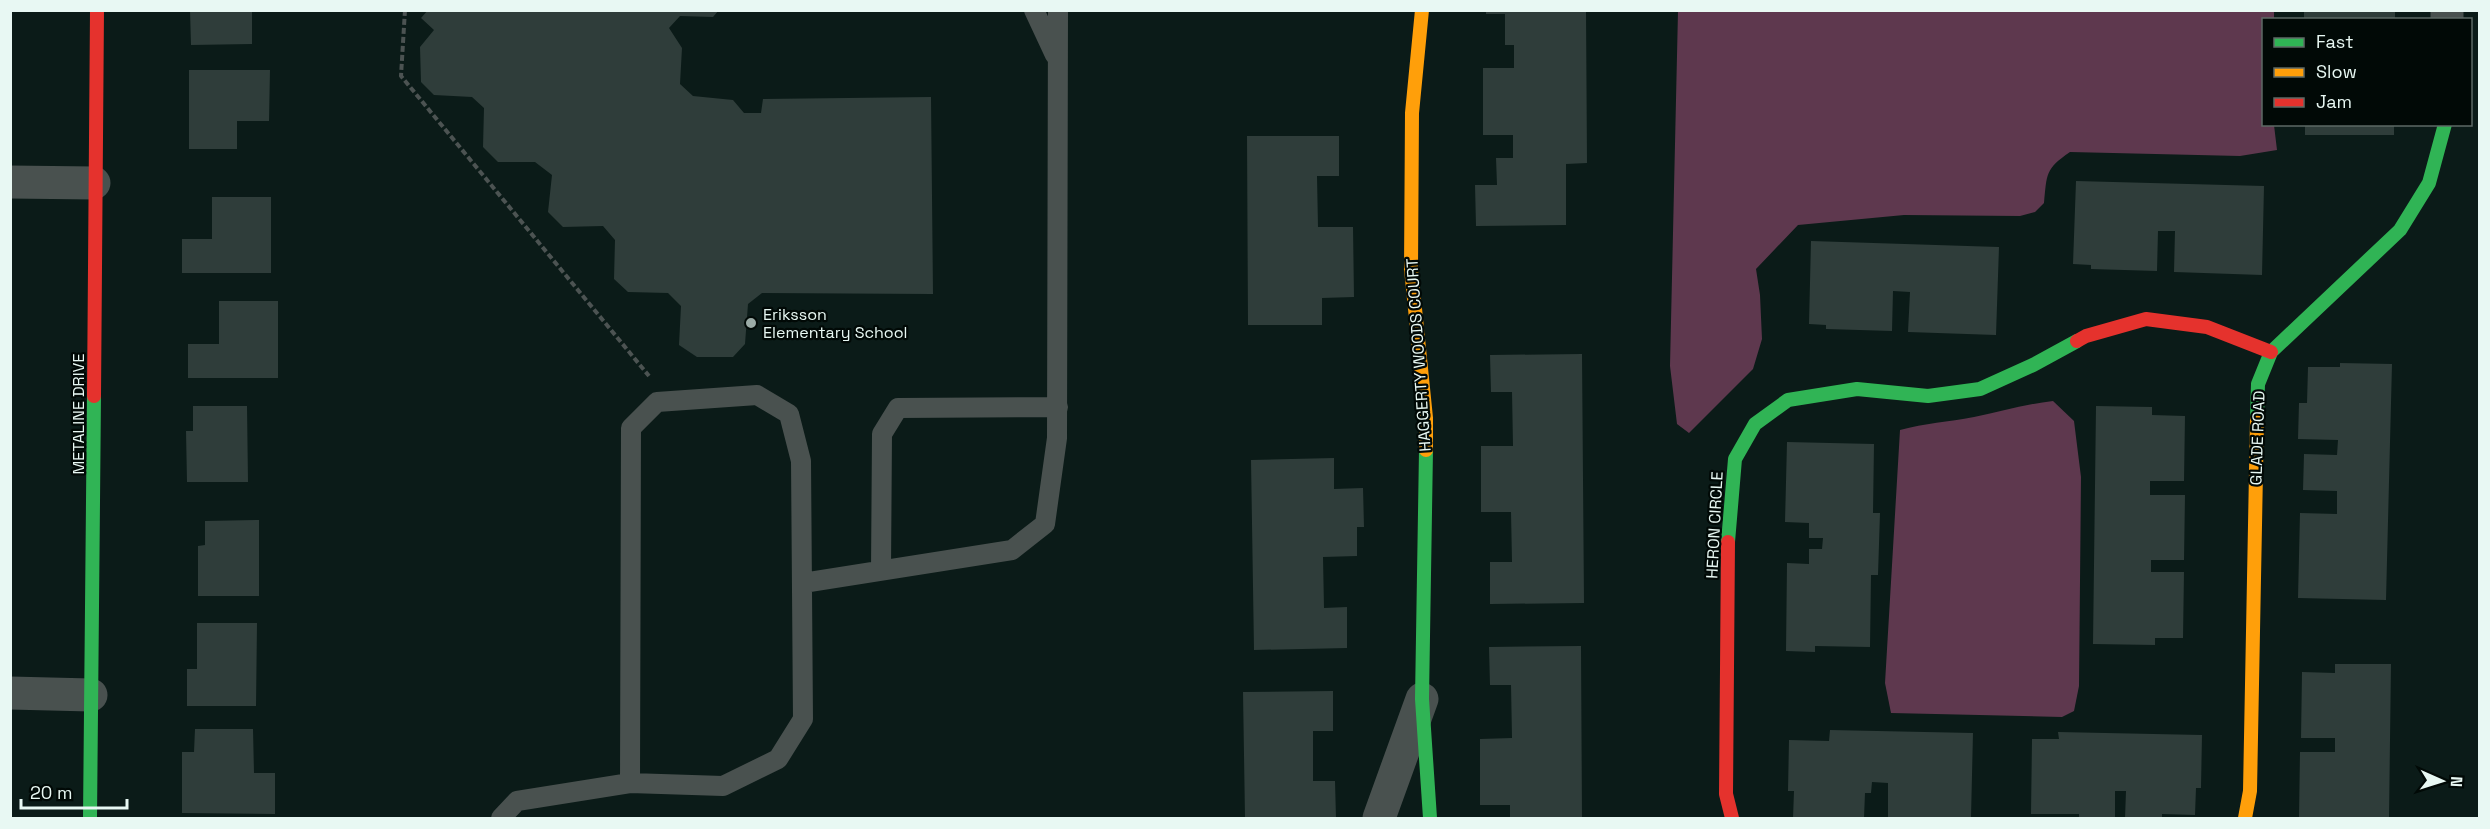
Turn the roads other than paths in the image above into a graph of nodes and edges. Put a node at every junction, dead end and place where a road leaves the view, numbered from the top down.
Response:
1 (97, 10) edge
2 (1034, 10) edge
3 (1058, 10) edge
4 (1422, 10) edge
5 (1058, 60) junction
6 (2444, 126) edge
7 (10, 182) edge
8 (94, 183) junction
9 (2271, 352) junction
10 (1058, 407) junction
11 (881, 570) junction
12 (803, 583) junction
13 (10, 693) edge
14 (91, 695) junction
15 (1422, 699) junction
16 (630, 783) junction
17 (90, 819) edge
18 (501, 819) edge
19 (1379, 819) edge
20 (1430, 819) edge
21 (1732, 819) edge
22 (2245, 819) edge

1 - 8 street, METALINE DRIVE
2 - 5 lane
3 - 5 lane
4 - 15 street, HAGGERTY WOODS COURT
5 - 10 lane
6 - 9 street, GLADE ROAD
7 - 8 street
8 - 14 street, METALINE DRIVE
9 - 21 street, HERON CIRCLE
9 - 22 street, GLADE ROAD
10 - 11 lane
10 - 11 lane
11 - 12 lane
12 - 16 lane
12 - 16 lane
13 - 14 street
14 - 17 street, METALINE DRIVE
15 - 19 street, HAGGERTY WOODS COURT
15 - 20 street, HAGGERTY WOODS COURT
16 - 18 lane

